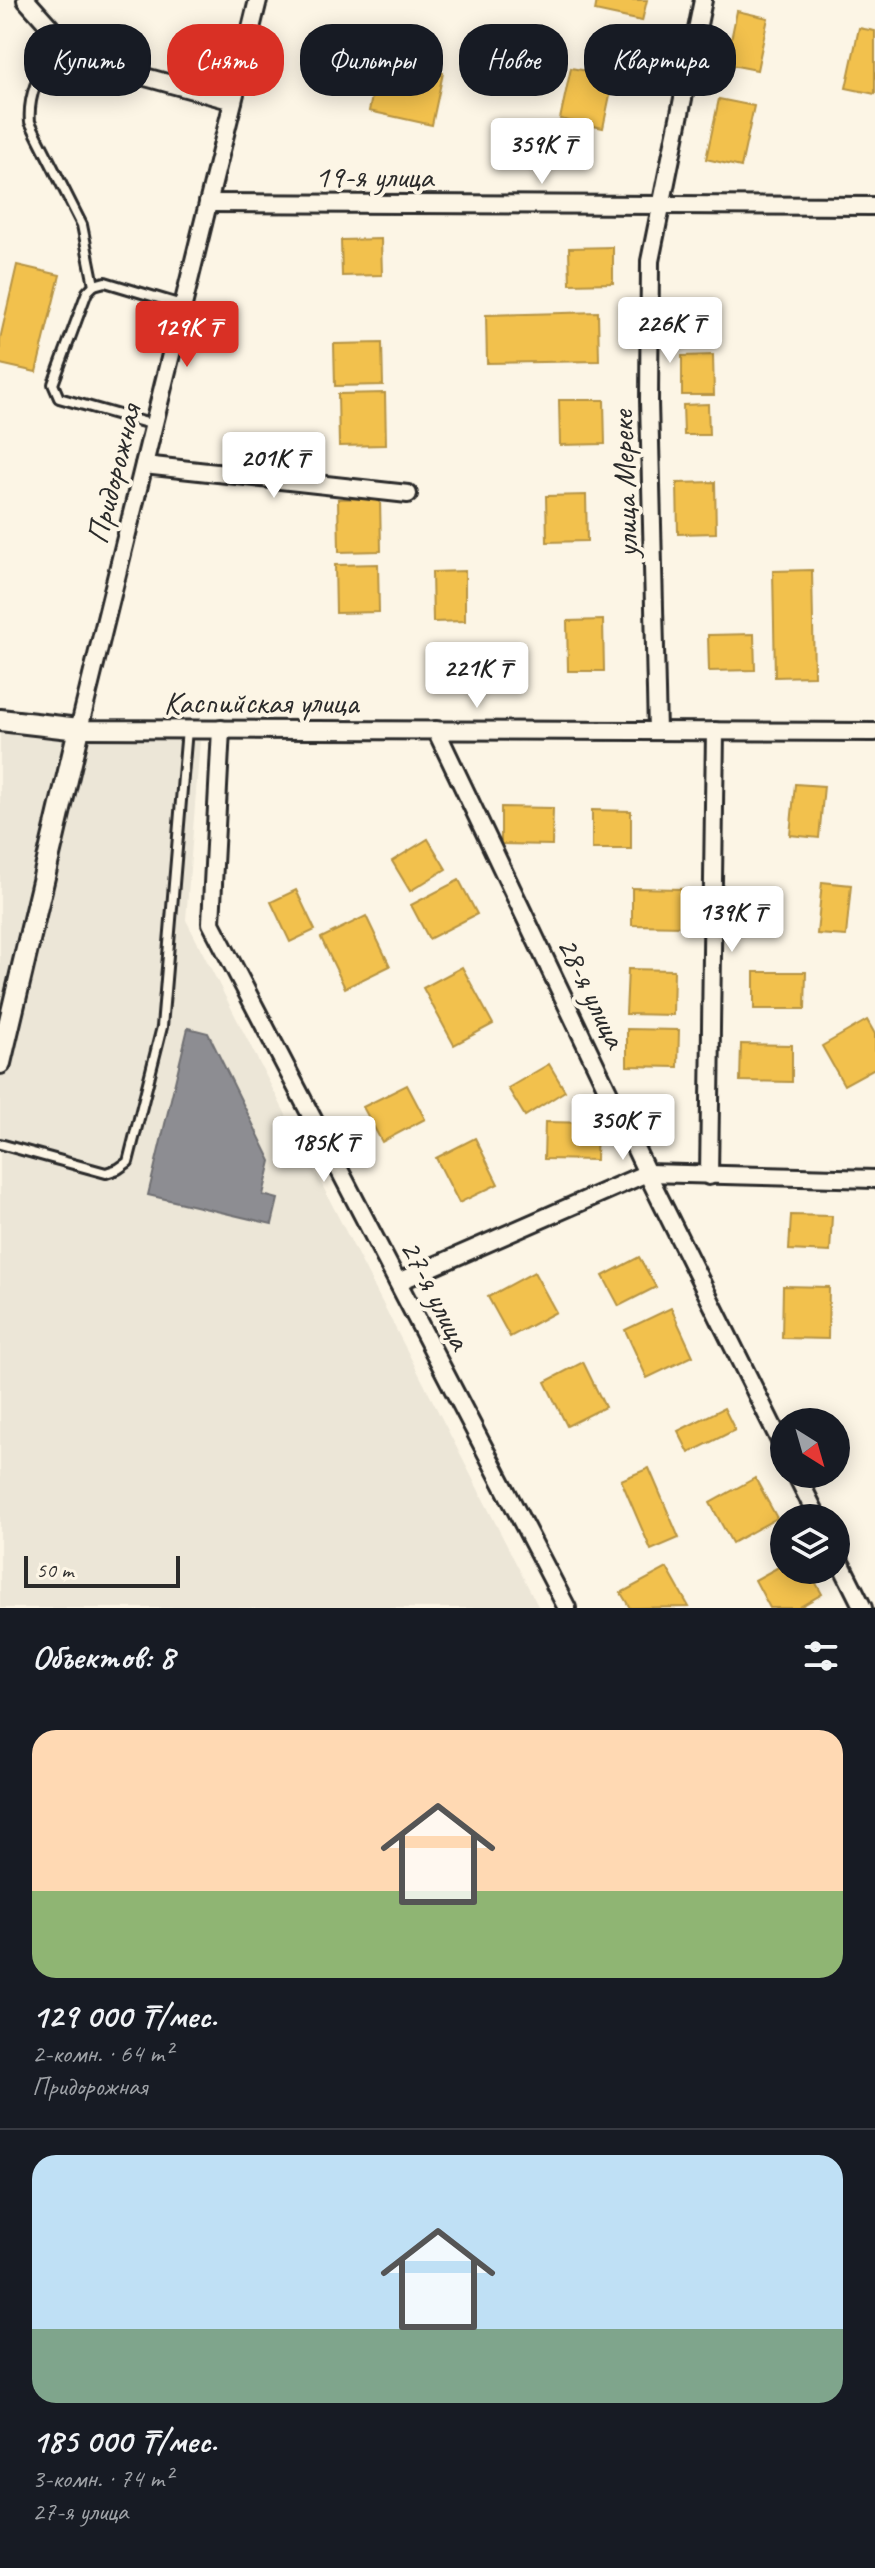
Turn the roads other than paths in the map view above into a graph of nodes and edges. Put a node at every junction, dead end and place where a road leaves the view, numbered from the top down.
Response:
1 (26, 0) edge
2 (258, 0) edge
3 (703, 0) edge
4 (47, 24) edge
5 (151, 79) edge
6 (31, 96) edge
7 (233, 101) junction
8 (208, 203) junction
9 (875, 206) edge
10 (662, 207) junction
11 (94, 285) junction
12 (182, 305) junction
13 (154, 425) junction
14 (144, 465) junction
15 (408, 494) dead end
16 (0, 720) edge
17 (79, 729) junction
18 (187, 729) junction
19 (221, 729) junction
20 (436, 730) junction
21 (657, 731) junction
22 (715, 731) junction
23 (875, 732) edge
24 (0, 1063) edge
25 (0, 1144) edge
26 (647, 1173) junction
27 (709, 1176) junction
28 (875, 1179) edge
29 (398, 1282) junction
30 (770, 1421) edge
31 (850, 1582) edge
32 (567, 1608) edge
33 (863, 1608) edge

1 - 4 street
2 - 7 street, Придорожная
3 - 10 street, улица Мереке
5 - 7 street
6 - 11 lane
7 - 8 street, Придорожная
8 - 10 street, 19-я улица
8 - 12 street, Придорожная
9 - 10 street, 19-я улица
10 - 21 street, улица Мереке
11 - 12 lane
11 - 13 lane
12 - 13 street, Придорожная
13 - 14 street, Придорожная
14 - 15 street
14 - 17 street, Придорожная
16 - 17 street
17 - 18 street, Каспийская улица
17 - 24 street
18 - 19 street, Каспийская улица
18 - 25 lane
19 - 20 street, Каспийская улица
19 - 29 street, 27-я улица
20 - 21 street, Каспийская улица
20 - 26 street, 28-я улица
21 - 22 street, Каспийская улица
22 - 23 street, Каспийская улица
22 - 27 street
26 - 27 street
26 - 29 street
26 - 30 street, 28-я улица
27 - 28 street
29 - 32 street, 27-я улица
31 - 33 street

